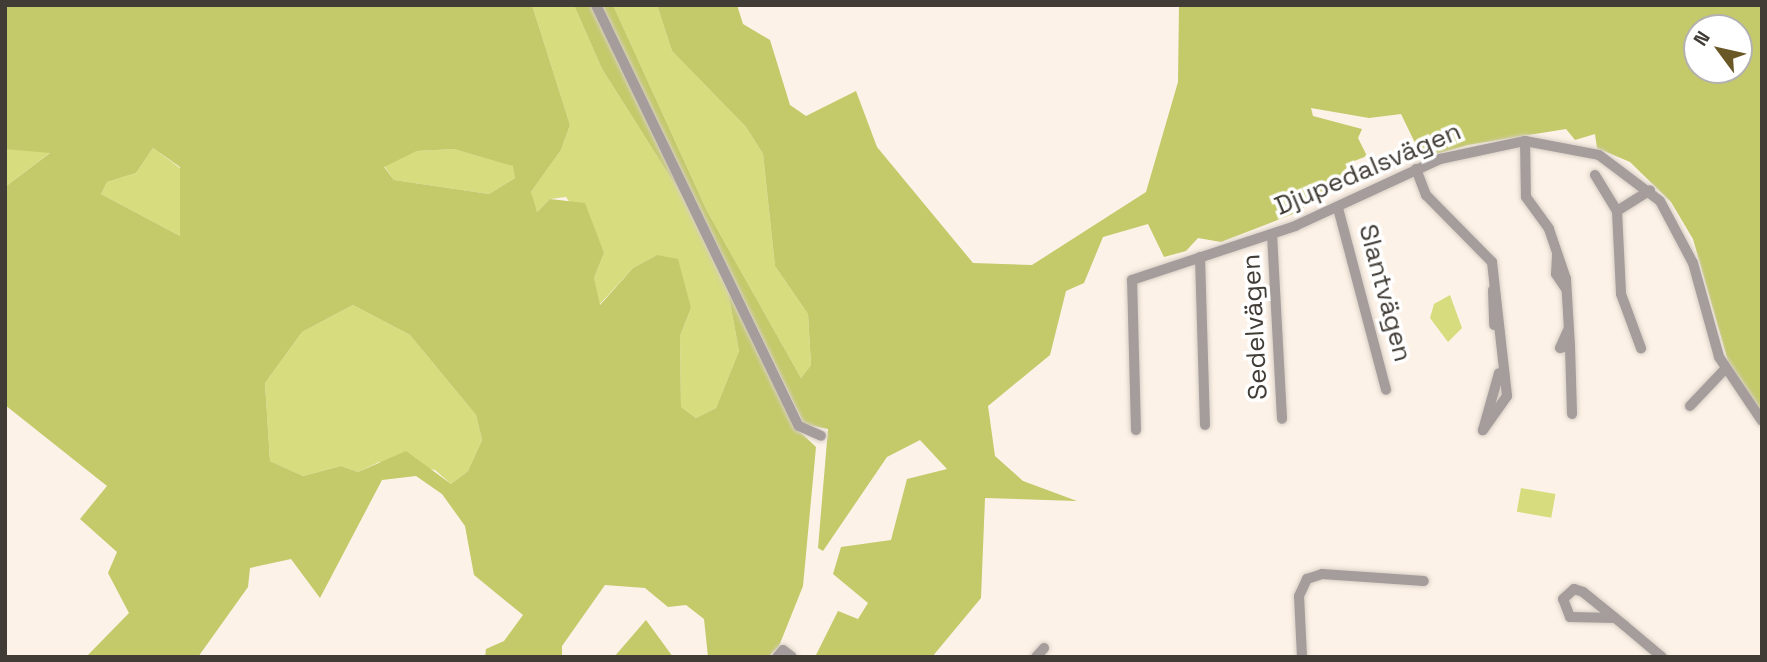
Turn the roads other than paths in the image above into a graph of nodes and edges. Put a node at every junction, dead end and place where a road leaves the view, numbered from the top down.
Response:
1 (596, 5) edge
2 (1525, 141) junction
3 (1416, 169) junction
4 (1595, 175) dead end
5 (1650, 190) junction
6 (1338, 208) junction
7 (1617, 211) junction
8 (1272, 234) junction
9 (1200, 257) junction
10 (1641, 348) dead end
11 (1725, 369) junction
12 (1500, 371) junction
13 (1386, 390) dead end
14 (1494, 398) junction
15 (1506, 400) junction
16 (1690, 406) dead end
17 (1572, 414) dead end
18 (1282, 419) dead end
19 (1762, 421) edge
20 (1205, 425) dead end
21 (1136, 430) dead end
22 (821, 436) dead end
23 (1424, 581) dead end
24 (1615, 618) junction
25 (1302, 657) edge
26 (1662, 657) edge

1 - 22 street
2 - 3 street, Djupedalsvägen
2 - 5 street, Djupedalsvägen
2 - 17 street
3 - 6 street, Djupedalsvägen
3 - 12 street
4 - 7 street
5 - 7 street
5 - 11 street, Djupedalsvägen
6 - 8 street, Djupedalsvägen
6 - 13 street, Slantvägen
7 - 10 street
8 - 9 street, Djupedalsvägen
8 - 18 street, Sedelvägen
9 - 20 street
9 - 21 street, Djupedalsvägen
11 - 16 street
11 - 19 street, Djupedalsvägen
12 - 14 street
12 - 15 street
14 - 15 street
14 - 15 street
23 - 25 street
24 - 24 street
24 - 26 street

